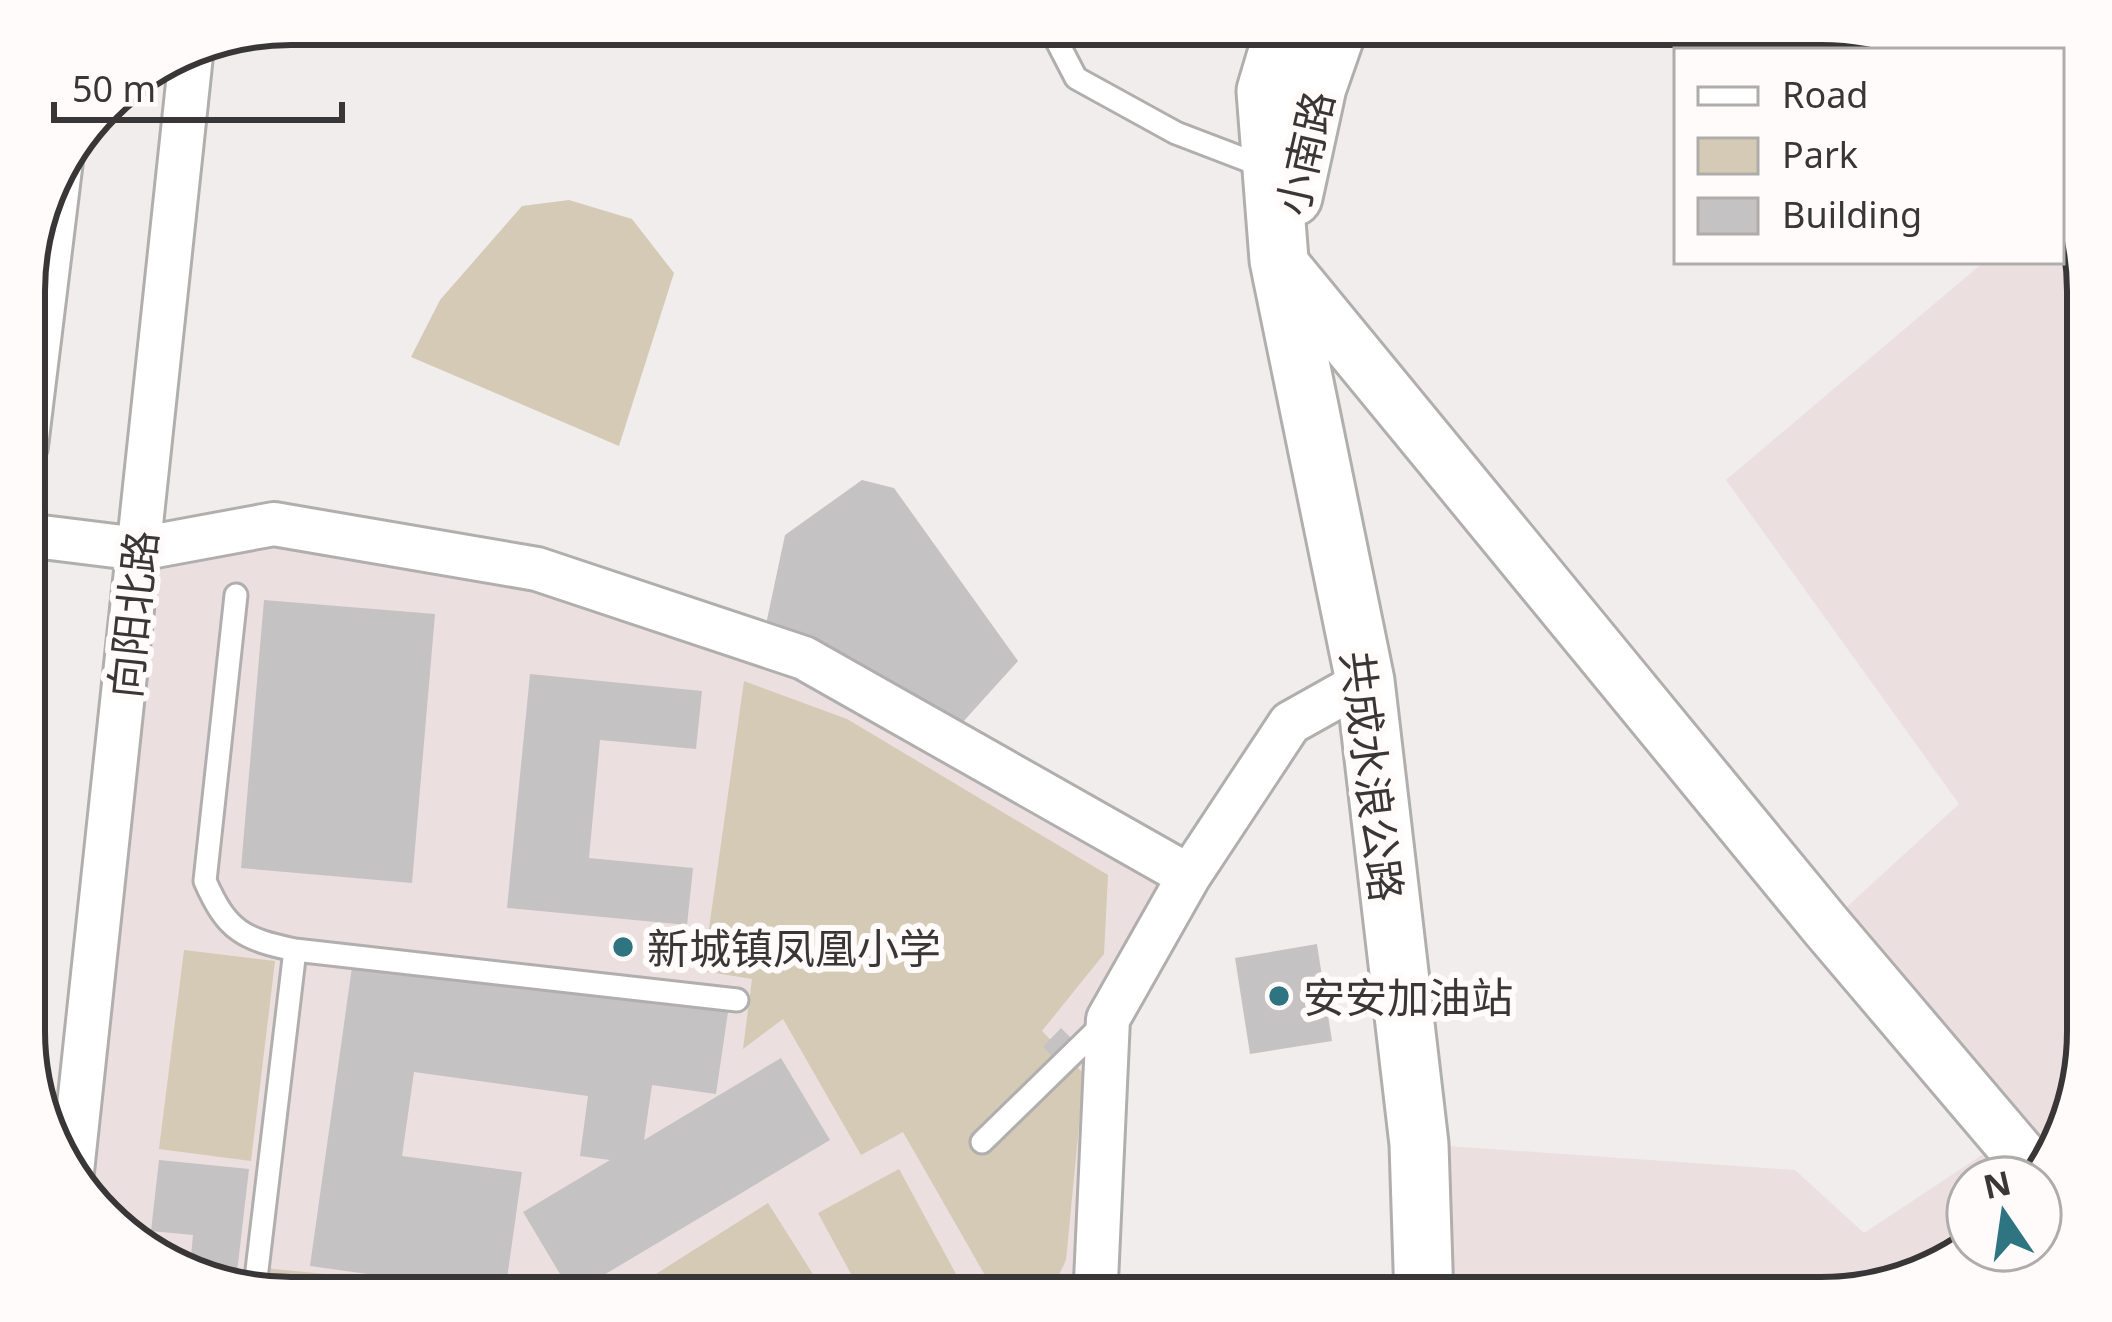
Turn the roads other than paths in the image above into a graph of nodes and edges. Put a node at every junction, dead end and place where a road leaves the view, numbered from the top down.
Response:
1 (1059, 45) edge
2 (1280, 45) edge
3 (1332, 45) edge
4 (188, 68) edge
5 (1284, 175) junction
6 (52, 233) edge
7 (1279, 260) junction
8 (45, 290) edge
9 (45, 538) edge
10 (139, 550) junction
11 (236, 595) dead end
12 (1365, 681) junction
13 (1189, 876) junction
14 (295, 950) junction
15 (737, 1000) dead end
16 (1108, 1019) junction
17 (982, 1142) dead end
18 (75, 1147) edge
19 (2019, 1154) edge
20 (256, 1275) edge
21 (1096, 1276) edge
22 (1423, 1276) edge

1 - 5 lane
2 - 5 main road, 小南路
3 - 5 main road, 小南路
4 - 10 street, 向阳北路
5 - 7 main road, 小南路
6 - 8 street
7 - 12 main road, 共成水浪公路
7 - 19 street
9 - 10 street
10 - 13 street
10 - 18 street, 向阳北路
11 - 14 lane
12 - 13 street
12 - 22 main road, 共成水浪公路
13 - 16 street
14 - 15 lane
14 - 20 lane
16 - 17 lane
16 - 21 street

